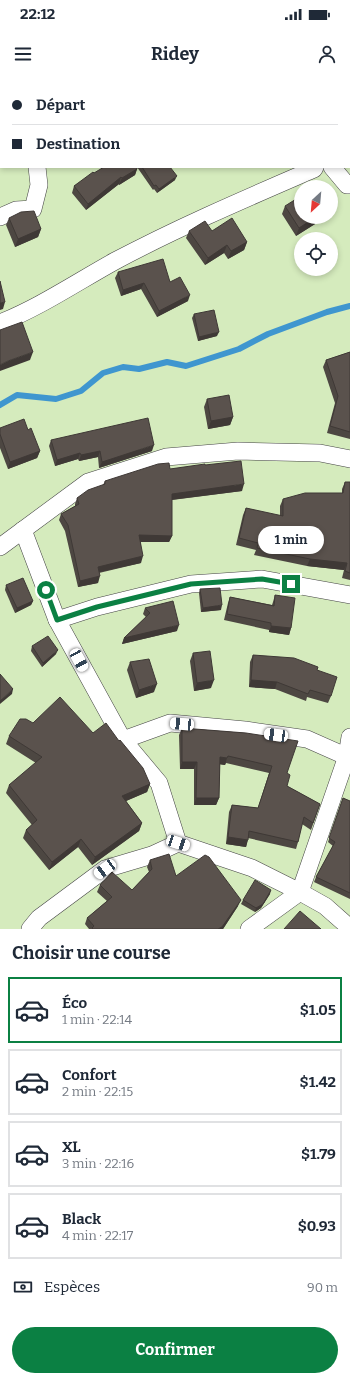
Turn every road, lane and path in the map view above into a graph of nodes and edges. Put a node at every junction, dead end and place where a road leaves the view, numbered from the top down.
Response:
1 (37, 168) edge
2 (314, 168) edge
3 (333, 168) edge
4 (350, 185) edge
5 (0, 217) edge
6 (0, 323) edge
7 (350, 459) edge
8 (23, 530) junction
9 (0, 547) edge
10 (350, 595) edge
11 (57, 620) junction
12 (350, 737) edge
13 (123, 740) junction
14 (348, 757) edge
15 (178, 843) junction
16 (300, 892) junction
17 (39, 925) edge
18 (350, 928) edge
19 (249, 929) edge

1 - 5 street
2 - 6 street
3 - 4 street
7 - 8 street
8 - 9 street
8 - 11 street
10 - 11 street
11 - 13 street
12 - 14 street
13 - 14 street
13 - 15 street
14 - 16 street
15 - 16 street
15 - 17 street
16 - 18 street
16 - 19 street

